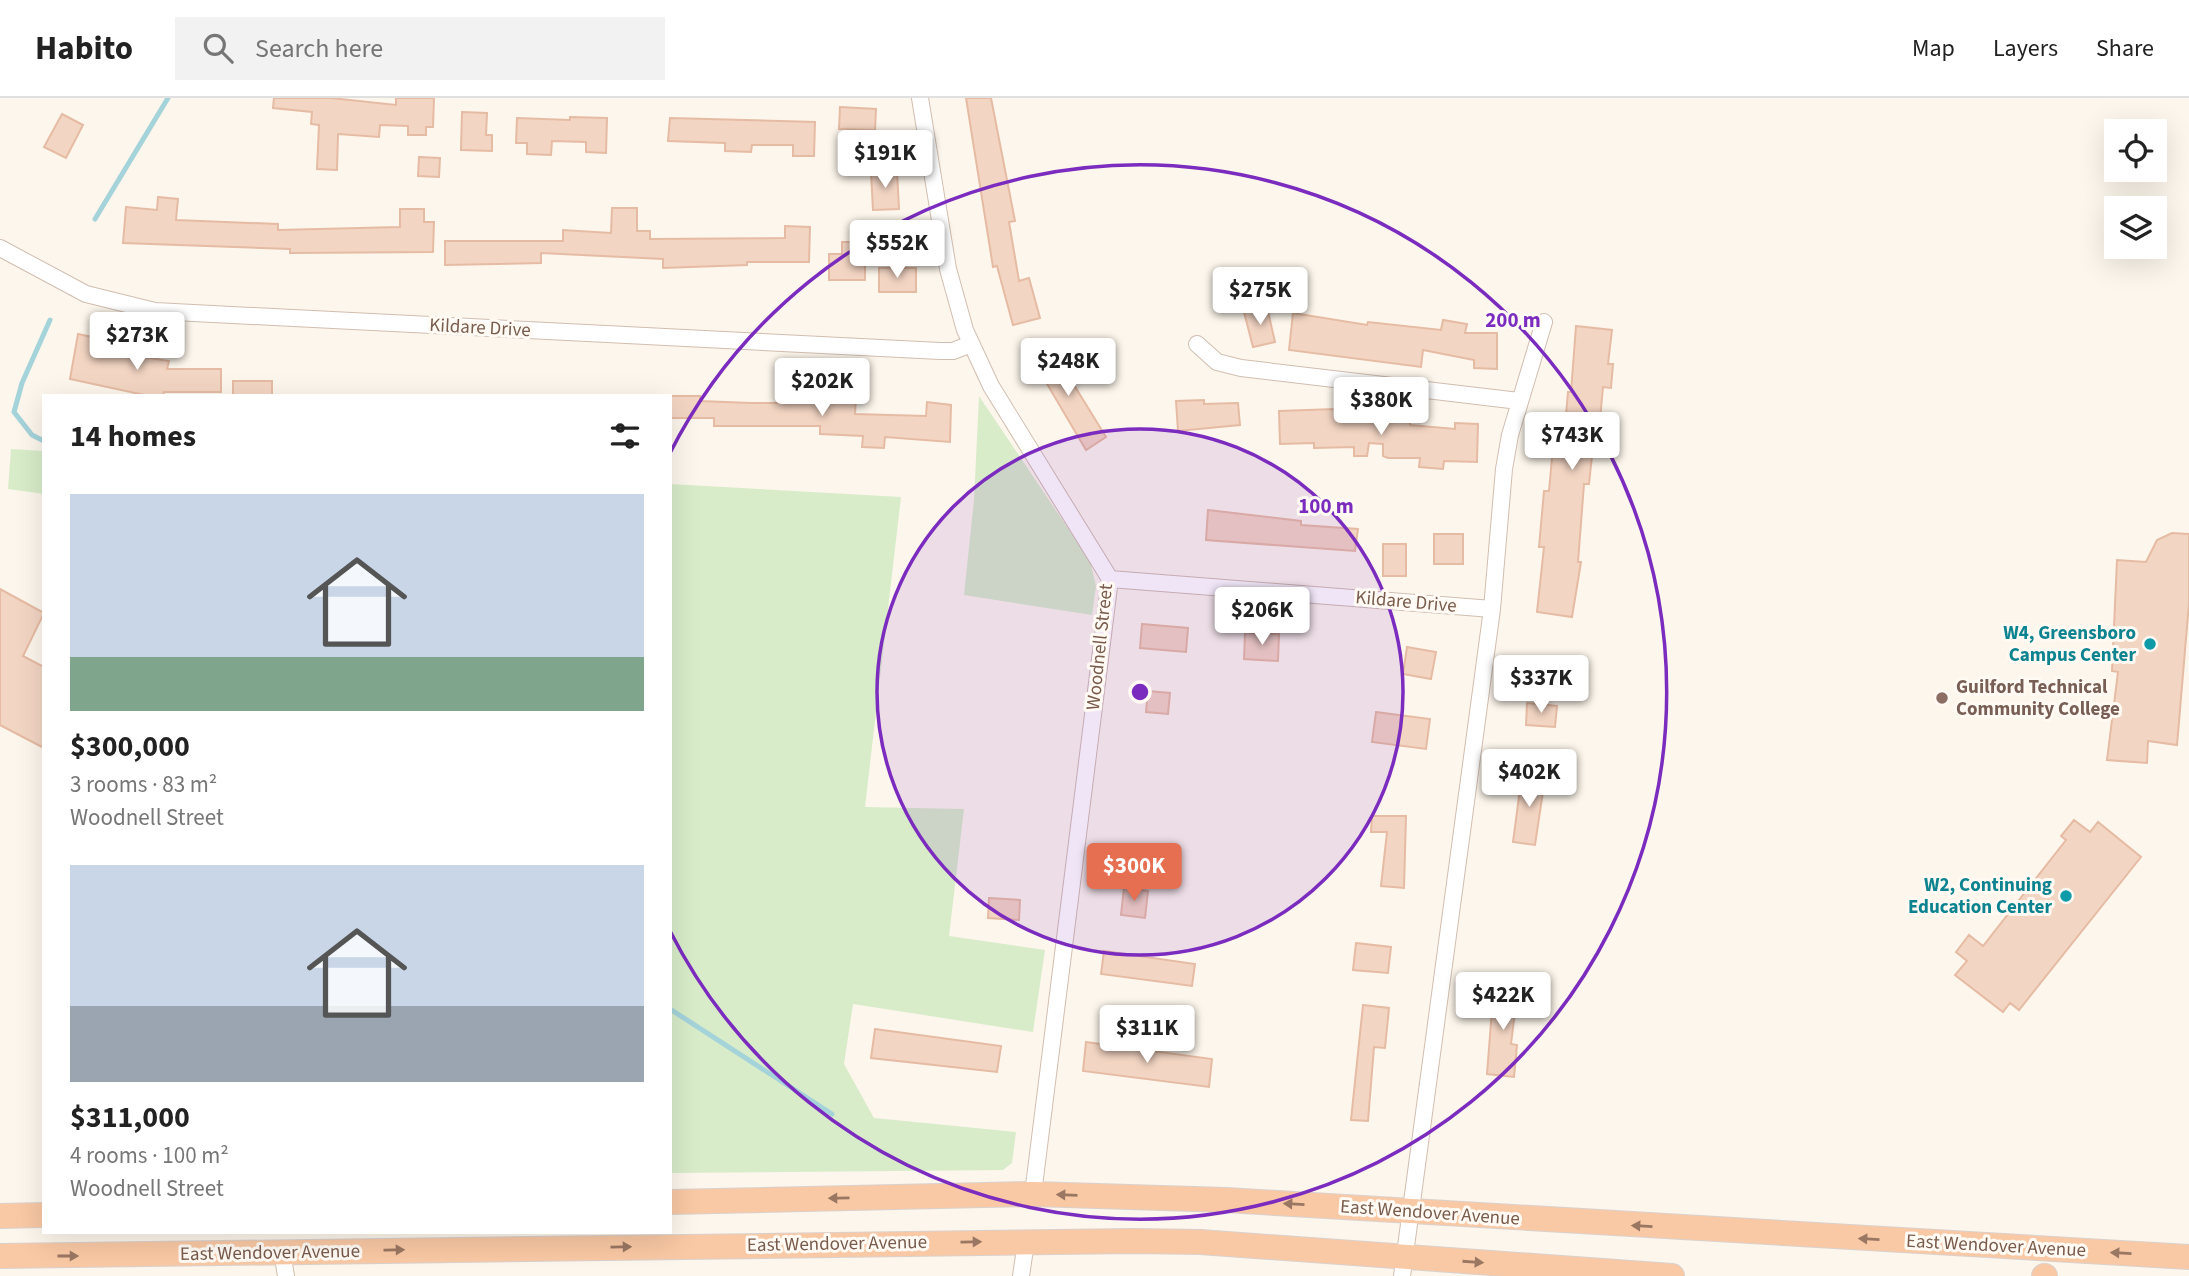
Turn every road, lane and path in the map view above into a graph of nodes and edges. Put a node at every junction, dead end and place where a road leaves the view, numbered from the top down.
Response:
1 (920, 98) edge
2 (0, 248) edge
3 (1544, 322) dead end
4 (971, 344) junction
5 (1197, 344) dead end
6 (1519, 401) junction
7 (1110, 579) junction
8 (1492, 609) junction
9 (1034, 1194) junction
10 (672, 1202) edge
11 (1411, 1211) junction
12 (42, 1215) edge
13 (0, 1216) edge
14 (1026, 1242) junction
15 (0, 1256) edge
16 (2189, 1256) edge
17 (284, 1264) edge
18 (1404, 1266) edge
19 (1021, 1276) edge
20 (1672, 1276) edge

1 - 4 street, Woodnell Street
2 - 4 street, Kildare Drive
3 - 6 street
4 - 7 street, Woodnell Street
5 - 6 street
6 - 8 street
7 - 8 street, Kildare Drive
7 - 9 street, Woodnell Street
8 - 11 street
9 -> 10 highway, East Wendover Avenue
11 -> 9 highway, East Wendover Avenue
16 -> 11 highway, East Wendover Avenue
11 - 18 street
12 - 13 highway
17 -> 14 highway, East Wendover Avenue
14 - 18 highway, East Wendover Avenue
14 - 19 street
15 -> 17 highway, East Wendover Avenue
18 -> 20 highway, East Wendover Avenue

